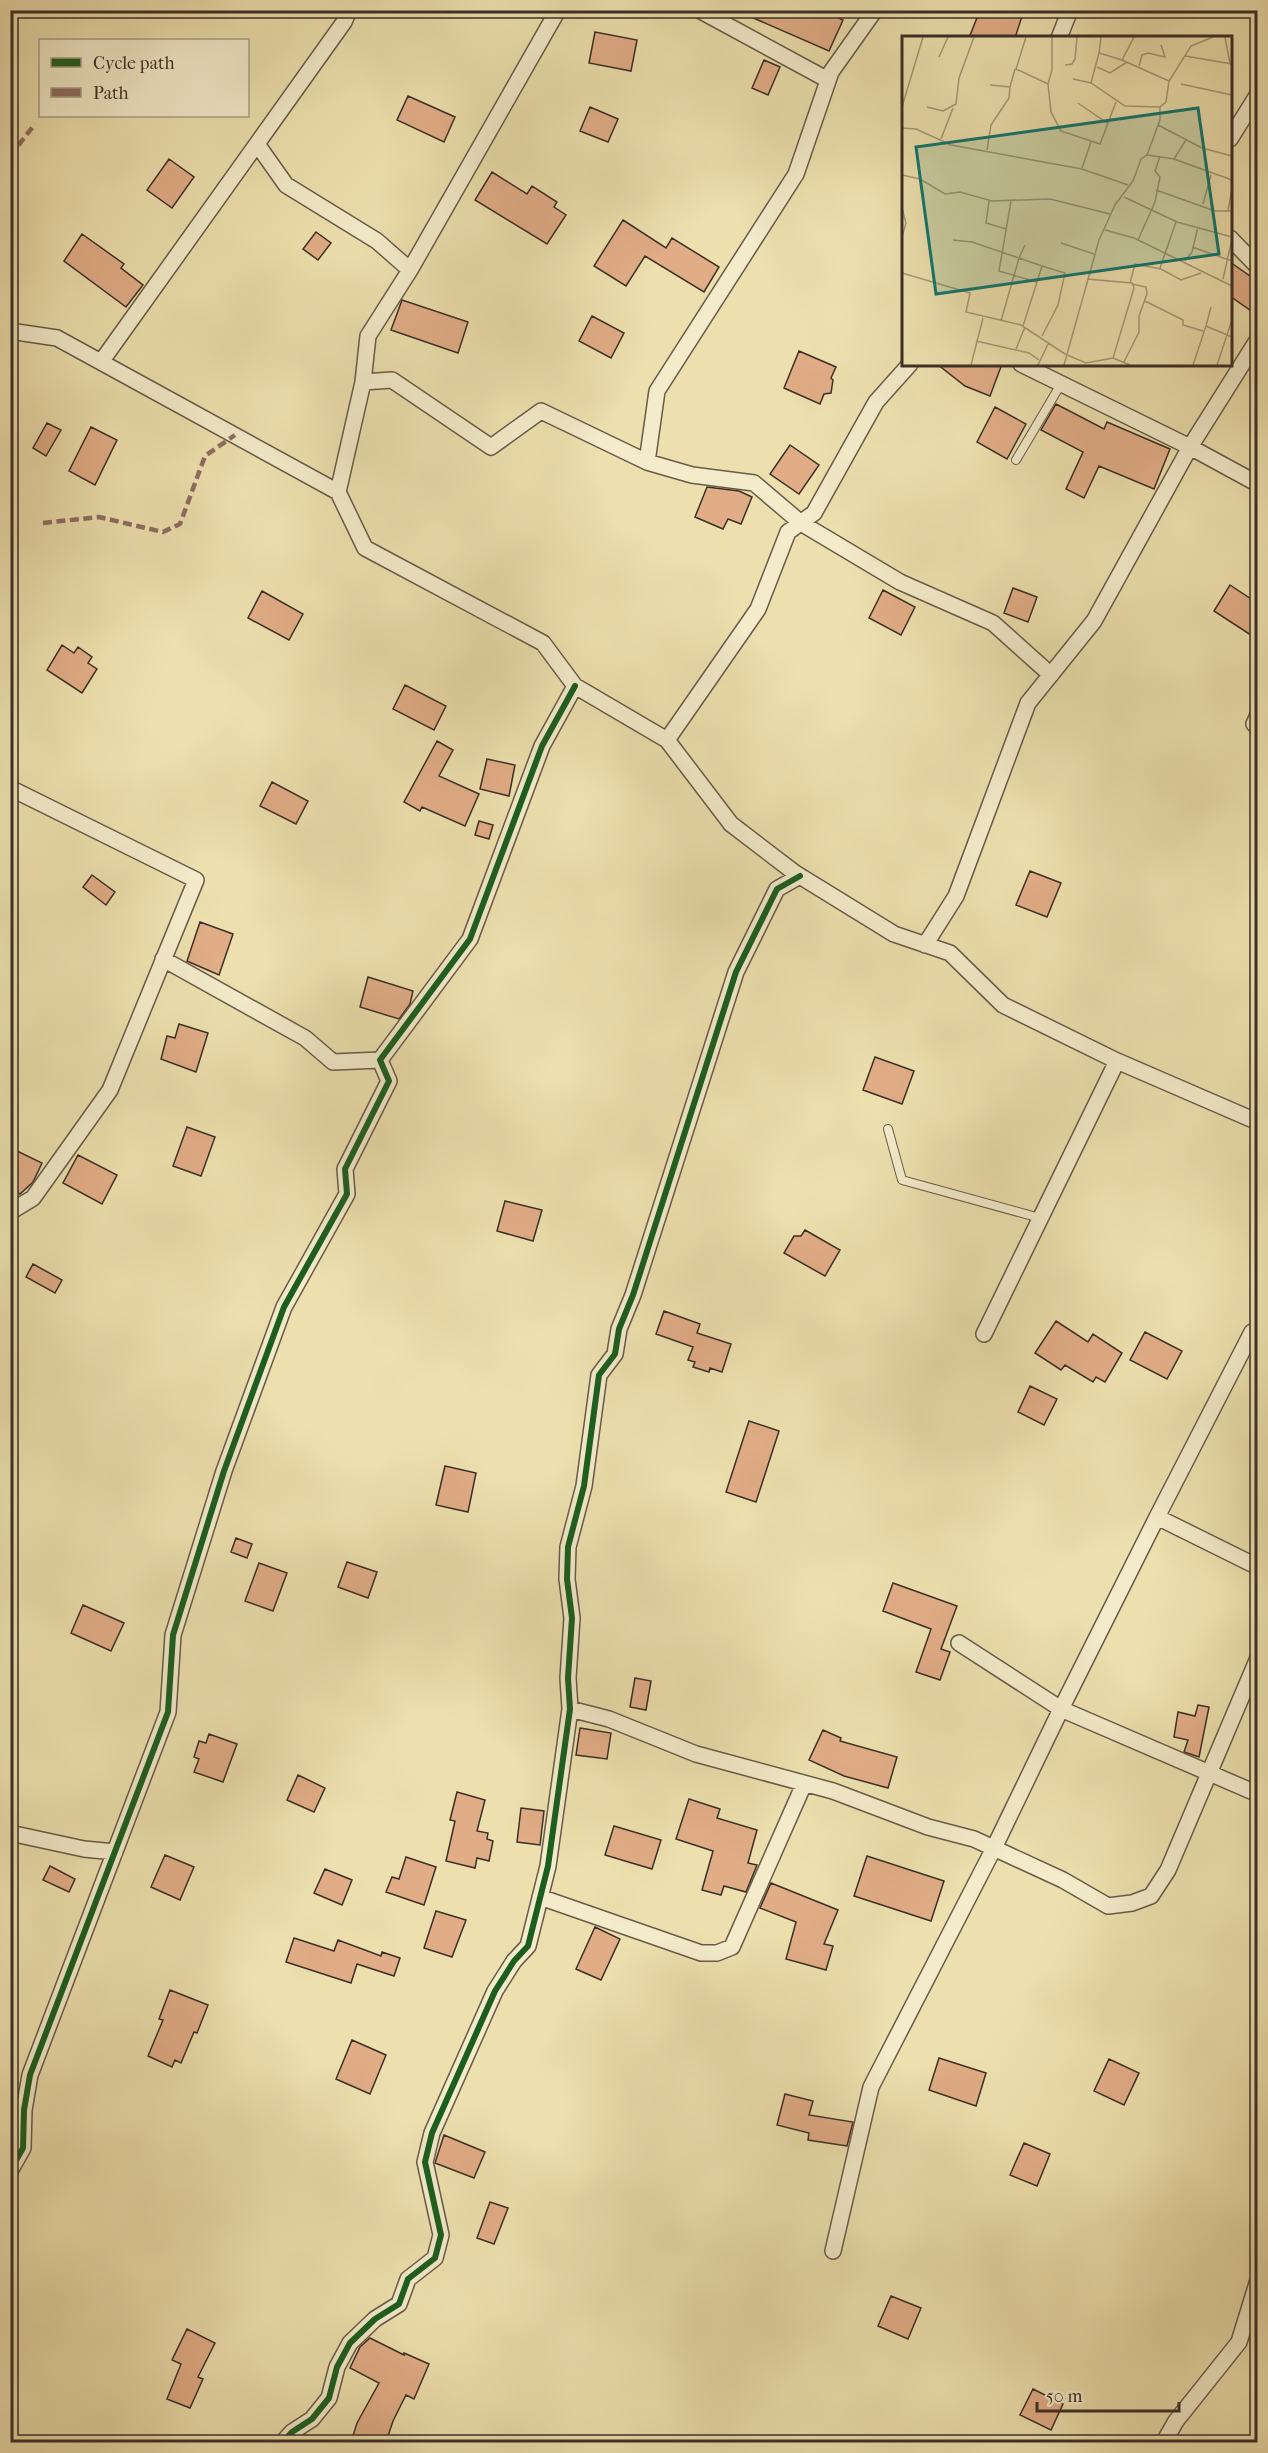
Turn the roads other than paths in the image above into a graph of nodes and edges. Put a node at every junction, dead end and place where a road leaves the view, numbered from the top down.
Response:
1 (349, 10) edge
2 (558, 10) edge
3 (699, 10) edge
4 (875, 10) edge
5 (1070, 10) edge
6 (1060, 36) edge
7 (828, 80) junction
8 (1257, 94) edge
9 (1232, 136) edge
10 (257, 144) junction
11 (1232, 240) edge
12 (1257, 267) edge
13 (410, 270) junction
14 (10, 331) edge
15 (1257, 339) edge
16 (101, 362) junction
17 (908, 366) edge
18 (1025, 366) edge
19 (363, 382) junction
20 (1060, 384) junction
21 (1190, 447) junction
22 (1016, 460) dead end
23 (647, 462) junction
24 (1257, 484) edge
25 (338, 492) junction
26 (801, 523) junction
27 (1051, 675) junction
28 (575, 686) junction
29 (1257, 715) edge
30 (1257, 726) edge
31 (667, 740) junction
32 (13, 794) edge
33 (800, 876) junction
34 (925, 945) junction
35 (163, 959) junction
36 (380, 1060) junction
37 (1117, 1061) junction
38 (1257, 1122) edge
39 (888, 1129) dead end
40 (10, 1212) edge
41 (1040, 1218) junction
42 (984, 1334) dead end
43 (1257, 1334) edge
44 (1157, 1517) junction
45 (1257, 1567) edge
46 (959, 1643) dead end
47 (1257, 1658) edge
48 (570, 1709) junction
49 (1061, 1709) junction
50 (1209, 1772) junction
51 (804, 1784) junction
52 (1257, 1794) edge
53 (10, 1833) edge
54 (994, 1848) junction
55 (115, 1852) junction
56 (540, 1897) junction
57 (10, 2171) edge
58 (833, 2251) dead end
59 (1257, 2280) edge
60 (283, 2442) edge
61 (1164, 2442) edge

1 - 10 street
2 - 13 street
3 - 7 street
4 - 7 street
5 - 6 street
7 - 23 street
8 - 9 street
10 - 13 street
10 - 16 street
11 - 12 street
13 - 19 street
14 - 16 street
15 - 21 street
16 - 25 street
17 - 26 street
18 - 20 street
19 - 23 street
19 - 25 street
20 - 21 street
20 - 22 lane
21 - 24 street
21 - 27 street
23 - 26 street
25 - 28 street
26 - 27 street
26 - 31 street
27 - 34 street
28 - 31 street
28 - 36 street
29 - 30 street
31 - 33 street
32 - 35 street
33 - 34 street
33 - 48 street
34 - 37 street
35 - 36 street
35 - 40 street
36 - 55 street
37 - 38 street
37 - 41 street
39 - 41 lane
41 - 42 street
43 - 44 street
44 - 45 street
44 - 49 street
46 - 49 street
47 - 50 street
48 - 51 street
48 - 56 street
49 - 50 street
49 - 54 street
50 - 52 street
50 - 54 street
51 - 54 street
51 - 56 street
53 - 55 street
54 - 58 street
55 - 57 street
56 - 60 street
59 - 61 street

